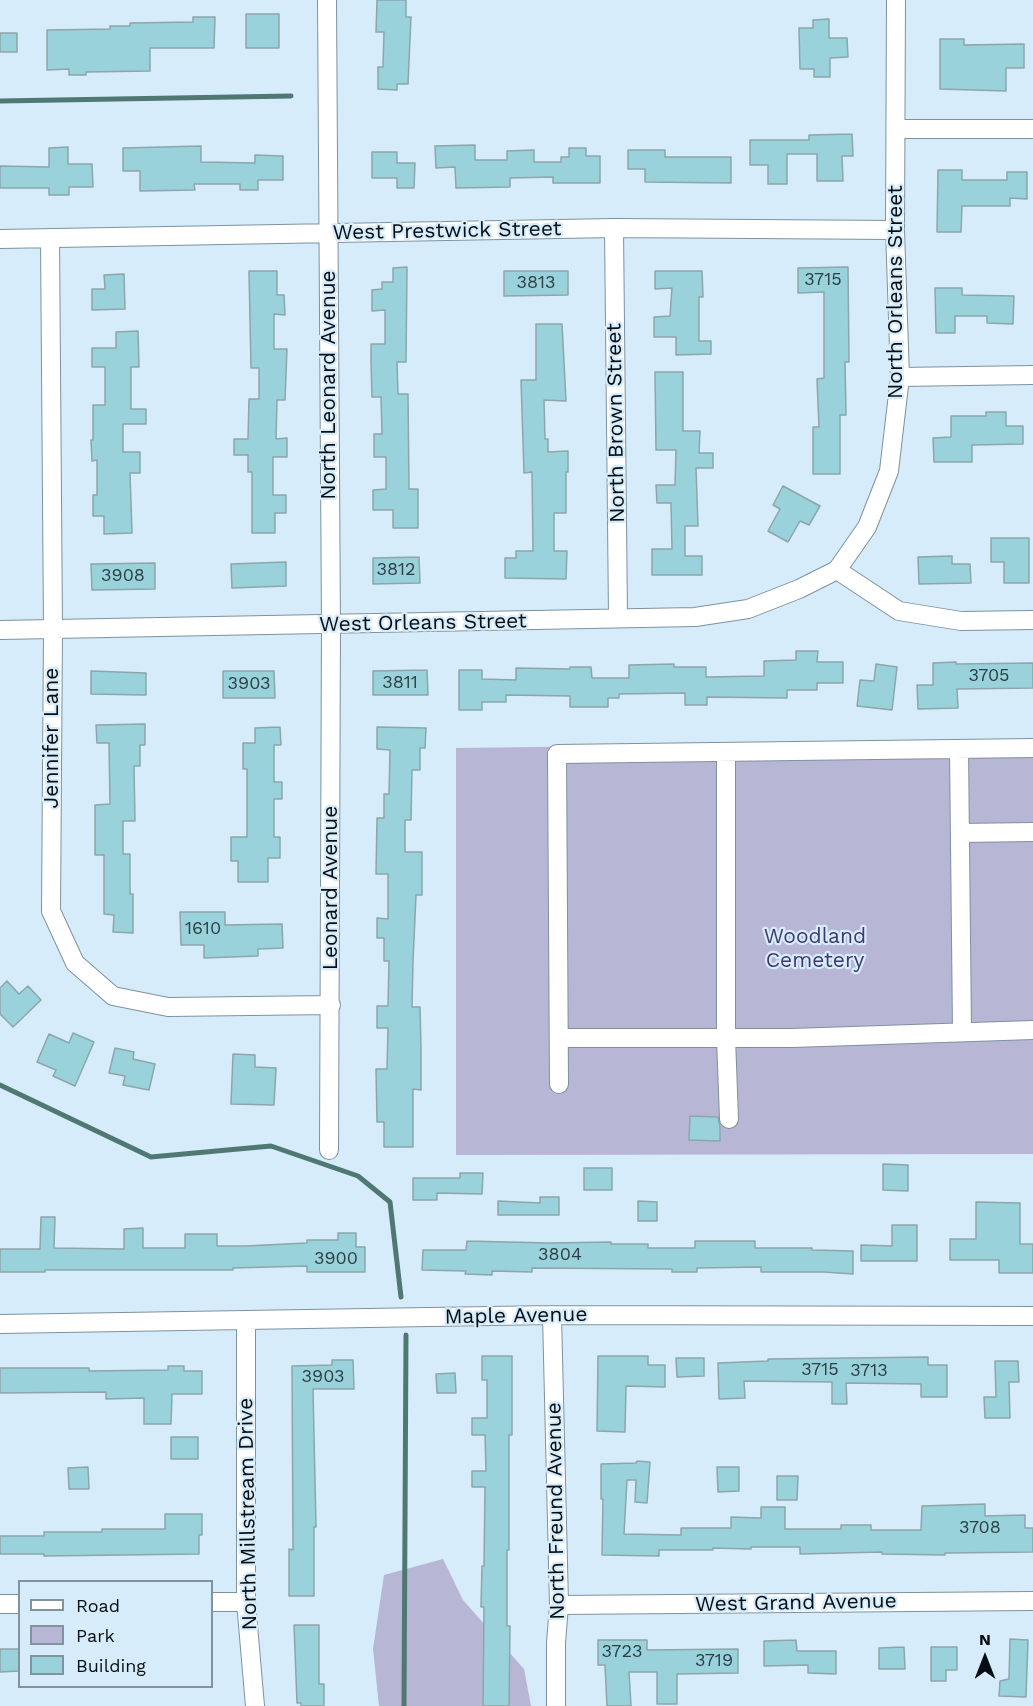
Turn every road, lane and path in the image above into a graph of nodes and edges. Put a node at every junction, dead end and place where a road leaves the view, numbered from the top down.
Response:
1 (327, 0) edge
2 (896, 0) edge
3 (896, 129) junction
4 (1033, 129) edge
5 (614, 228) junction
6 (895, 230) junction
7 (328, 234) junction
8 (50, 238) junction
9 (0, 239) edge
10 (1033, 375) edge
11 (900, 377) junction
12 (837, 570) junction
13 (618, 617) junction
14 (1033, 620) edge
15 (331, 625) junction
16 (53, 629) junction
17 (0, 630) edge
18 (1033, 748) edge
19 (959, 749) junction
20 (726, 752) junction
21 (1033, 832) edge
22 (960, 833) junction
23 (331, 1005) junction
24 (1033, 1030) edge
25 (962, 1031) junction
26 (559, 1038) junction
27 (726, 1038) junction
28 (559, 1084) dead end
29 (729, 1119) dead end
30 (329, 1150) dead end
31 (552, 1315) junction
32 (1033, 1316) edge
33 (246, 1321) junction
34 (0, 1324) edge
35 (1033, 1601) edge
36 (213, 1602) edge
37 (246, 1602) junction
38 (0, 1604) edge
39 (18, 1604) edge
40 (559, 1605) junction
41 (255, 1706) edge
42 (556, 1706) edge

1 - 7 street, North Leonard Avenue
2 - 3 street, North Orleans Street
3 - 4 street
3 - 6 street, North Orleans Street
5 - 6 street, West Prestwick Street
5 - 7 street, West Prestwick Street
5 - 13 street, North Brown Street
6 - 11 street, North Orleans Street
7 - 8 street, West Prestwick Street
7 - 15 street, North Leonard Avenue
8 - 9 street, West Prestwick Street
8 - 16 street, Jennifer Lane
10 - 11 street
11 - 12 street, North Orleans Street
12 - 13 street, West Orleans Street
12 - 14 street
13 - 15 street, West Orleans Street
15 - 16 street, West Orleans Street
15 - 23 street, Leonard Avenue
16 - 17 street, West Orleans Street
16 - 23 street, Jennifer Lane
18 - 19 street
19 - 20 street
19 - 22 street
20 - 26 street
20 - 27 street
21 - 22 street
22 - 25 street
23 - 30 street, Leonard Avenue
24 - 25 street
25 - 27 street
26 - 27 street
26 - 28 street
27 - 29 street
31 - 32 street, Maple Avenue
31 - 33 street, Maple Avenue
31 - 40 street, North Freund Avenue
33 - 34 street, Maple Avenue
33 - 37 street, North Millstream Drive
35 - 40 street, West Grand Avenue
36 - 37 street
37 - 41 street, North Millstream Drive
38 - 39 street
40 - 42 street, North Freund Avenue

